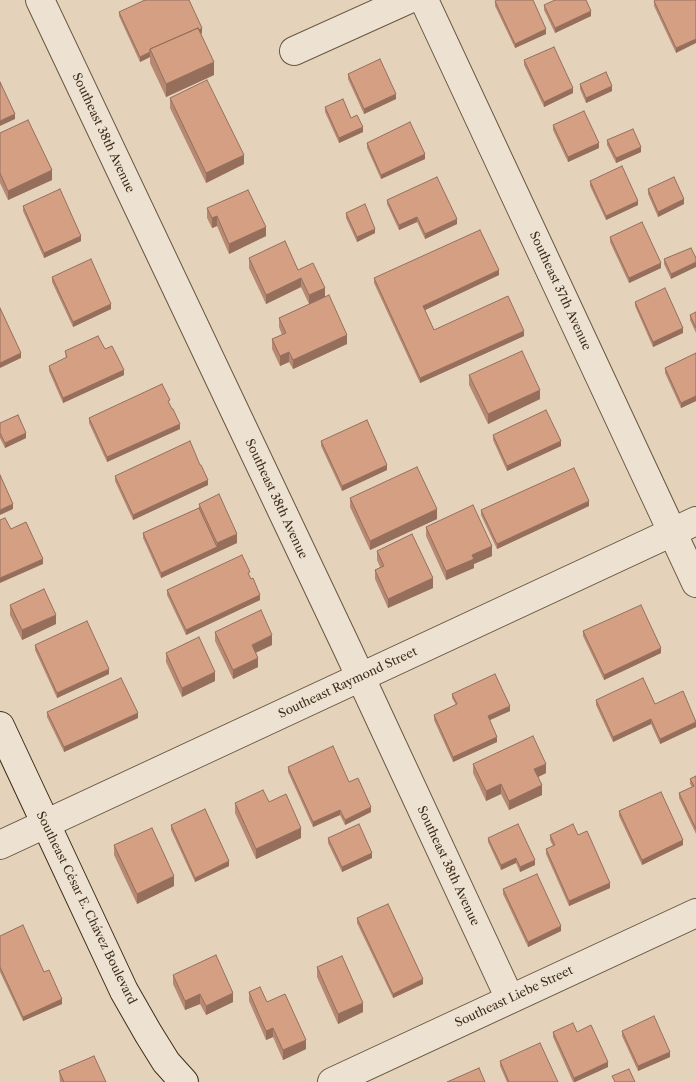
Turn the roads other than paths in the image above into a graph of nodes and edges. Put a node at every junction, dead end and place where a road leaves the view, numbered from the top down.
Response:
1 (40, 0) edge
2 (407, 0) edge
3 (424, 0) edge
4 (294, 51) dead end
5 (684, 527) edge
6 (696, 583) edge
7 (360, 677) junction
8 (0, 726) edge
9 (45, 825) junction
10 (0, 845) edge
11 (696, 913) edge
12 (510, 999) junction
13 (184, 1082) edge
14 (332, 1082) edge

1 - 7 street, Southeast 38th Avenue
2 - 4 street
3 - 5 street, Southeast 37th Avenue
5 - 6 street, Southeast 37th Avenue
5 - 7 street, Southeast Raymond Street
7 - 9 street, Southeast Raymond Street
7 - 12 street, Southeast 38th Avenue
8 - 9 street, Southeast César E. Chávez Boulevard
9 - 10 street, Southeast Raymond Street
9 - 13 street, Southeast César E. Chávez Boulevard
11 - 12 street, Southeast Liebe Street
12 - 14 street, Southeast Liebe Street

